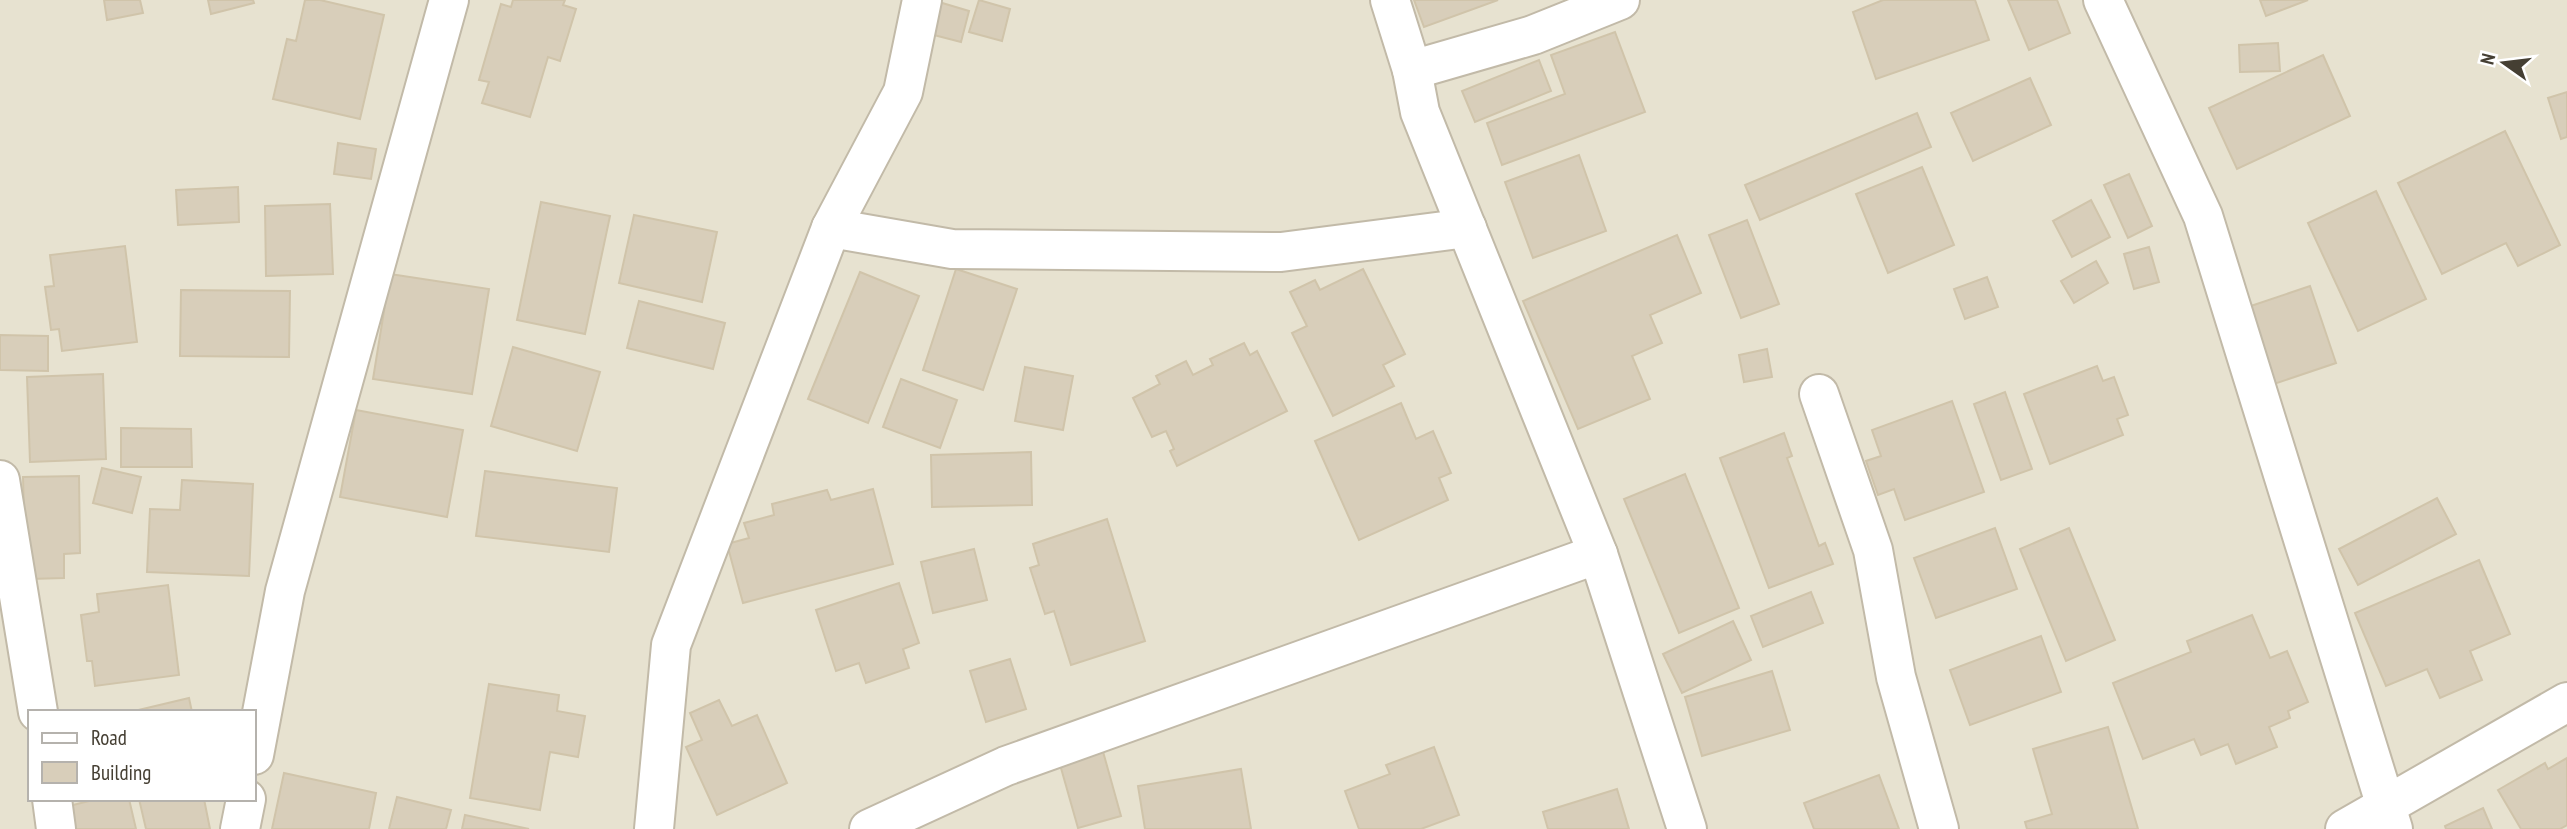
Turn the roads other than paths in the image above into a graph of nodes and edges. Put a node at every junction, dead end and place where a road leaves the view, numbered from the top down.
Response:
1 (449, 0) edge
2 (922, 0) edge
3 (1390, 0) edge
4 (1620, 0) edge
5 (2103, 0) edge
6 (1412, 70) junction
7 (831, 228) junction
8 (1467, 228) junction
9 (1819, 394) dead end
10 (0, 480) edge
11 (1598, 554) junction
12 (2567, 702) edge
13 (37, 710) edge
14 (256, 744) edge
15 (51, 801) edge
16 (246, 801) edge
17 (2388, 818) edge
18 (56, 829) edge
19 (240, 829) edge
20 (654, 829) edge
21 (869, 829) edge
22 (1687, 829) edge
23 (1939, 829) edge
24 (2345, 829) edge

1 - 14 street
2 - 7 street
3 - 6 street
4 - 6 street
5 - 17 street
6 - 8 street
7 - 8 street
7 - 20 street
8 - 11 street
9 - 23 street
10 - 13 street
11 - 21 street
11 - 22 street
12 - 17 street
15 - 18 street
16 - 19 street
17 - 24 street

